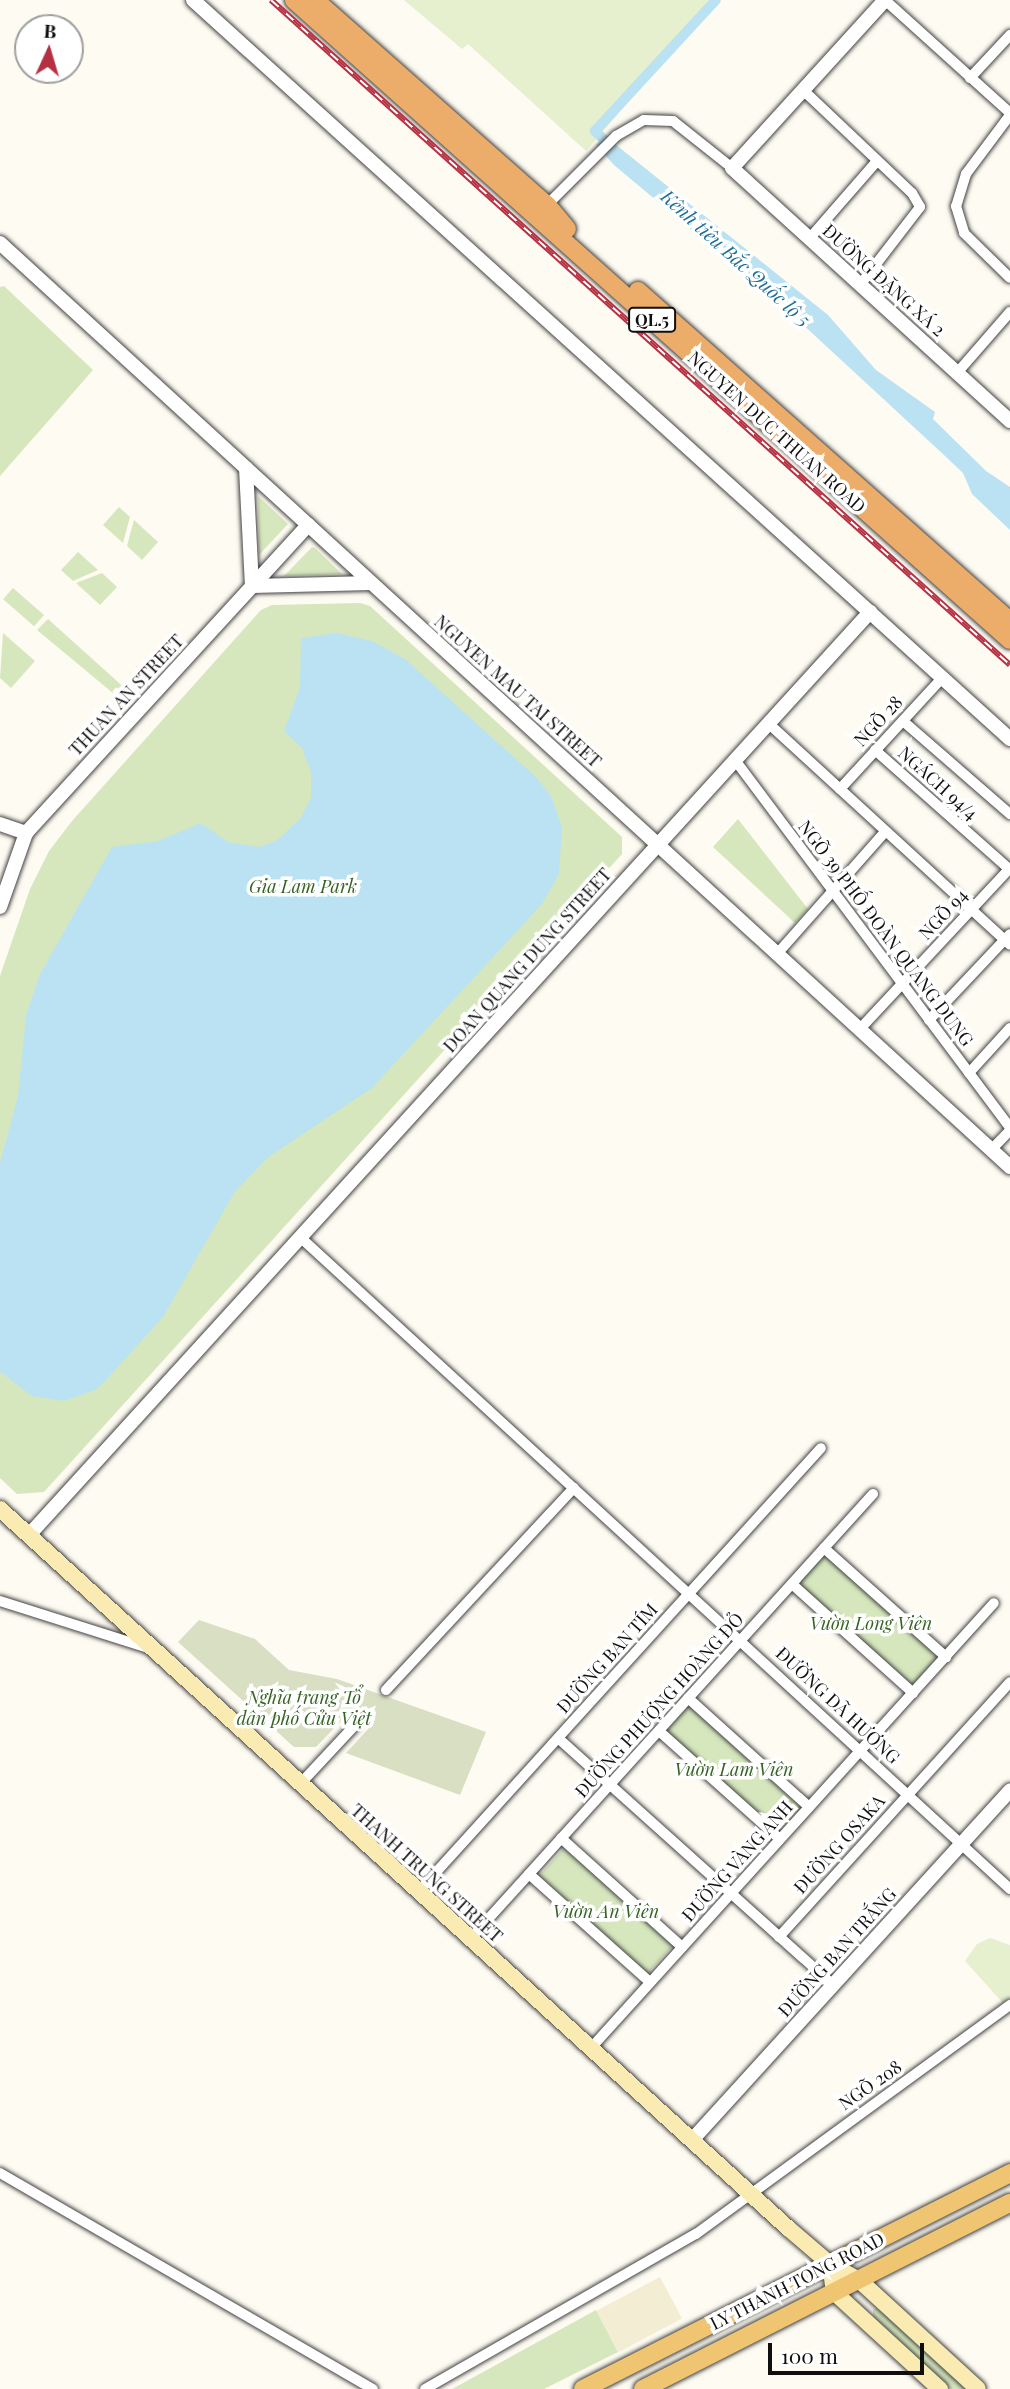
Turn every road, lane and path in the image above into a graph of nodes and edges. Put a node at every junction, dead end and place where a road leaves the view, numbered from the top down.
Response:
1 (193, 0) edge
2 (295, 0) edge
3 (315, 0) edge
4 (885, 0) edge
5 (1010, 35) edge
6 (970, 78) junction
7 (803, 90) junction
8 (1010, 114) edge
9 (877, 161) junction
10 (732, 168) junction
11 (547, 205) junction
12 (809, 239) junction
13 (0, 243) edge
14 (1010, 278) edge
15 (860, 285) junction
16 (1010, 312) edge
17 (957, 373) junction
18 (1010, 421) edge
19 (246, 468) junction
20 (308, 525) junction
21 (371, 583) junction
22 (252, 586) junction
23 (870, 612) junction
24 (1010, 621) edge
25 (1010, 640) edge
26 (942, 678) junction
27 (903, 720) junction
28 (768, 723) junction
29 (1010, 739) edge
30 (875, 750) junction
31 (735, 760) junction
32 (840, 789) junction
33 (1010, 814) edge
34 (0, 824) edge
35 (886, 831) junction
36 (26, 833) junction
37 (657, 845) junction
38 (1009, 869) edge
39 (833, 891) junction
40 (0, 907) edge
41 (971, 910) junction
42 (1008, 940) edge
43 (777, 954) junction
44 (902, 984) junction
45 (929, 1020) junction
46 (1010, 1028) edge
47 (859, 1030) junction
48 (969, 1073) junction
49 (1010, 1129) edge
50 (991, 1150) junction
51 (1010, 1167) edge
52 (300, 1237) junction
53 (821, 1448) dead end
54 (574, 1488) junction
55 (873, 1494) dead end
56 (0, 1509) edge
57 (29, 1535) junction
58 (824, 1548) junction
59 (792, 1584) junction
60 (690, 1593) junction
61 (0, 1601) edge
62 (994, 1603) dead end
63 (741, 1640) junction
64 (156, 1651) junction
65 (946, 1657) junction
66 (1010, 1682) edge
67 (386, 1690) dead end
68 (913, 1693) junction
69 (688, 1698) junction
70 (355, 1725) dead end
71 (659, 1731) junction
72 (558, 1738) junction
73 (861, 1750) junction
74 (301, 1783) junction
75 (610, 1785) junction
76 (1010, 1790) edge
77 (908, 1794) junction
78 (809, 1807) junction
79 (561, 1838) junction
80 (780, 1839) junction
81 (961, 1843) junction
82 (529, 1874) junction
83 (1010, 1889) edge
84 (419, 1891) junction
85 (731, 1894) junction
86 (779, 1937) junction
87 (471, 1938) junction
88 (682, 1947) junction
89 (650, 1982) junction
90 (833, 1985) junction
91 (1010, 2005) edge
92 (591, 2048) junction
93 (692, 2140) junction
94 (0, 2173) edge
95 (1010, 2173) edge
96 (751, 2193) junction
97 (1010, 2203) edge
98 (830, 2264) junction
99 (859, 2280) junction
100 (834, 2292) junction
101 (373, 2389) edge
102 (425, 2389) edge
103 (583, 2389) edge
104 (643, 2389) edge
105 (940, 2389) edge
106 (978, 2389) edge

1 - 23 street
2 - 25 highway, NGUYEN DUC THUAN ROAD / QL.5
3 - 11 highway, NGUYEN DUC THUAN ROAD / QL.5
4 - 6 street
4 - 7 street
5 - 6 street
6 - 8 street
7 - 9 street
7 - 10 street
8 - 14 street
9 - 12 street
9 - 15 street
10 - 11 street
10 - 12 street, ĐƯỜNG ĐẶNG XÁ 2
11 - 24 highway, NGUYEN DUC THUAN ROAD / QL.5
12 - 15 street, ĐƯỜNG ĐẶNG XÁ 2
13 - 19 street, NGUYEN MAU TAI STREET
15 - 17 street, ĐƯỜNG ĐẶNG XÁ 2
16 - 17 street
17 - 18 street, ĐƯỜNG ĐẶNG XÁ 2
19 - 20 street, NGUYEN MAU TAI STREET
19 - 22 street
20 - 21 street, NGUYEN MAU TAI STREET
20 - 22 street, THUAN AN STREET
21 - 22 street
21 - 37 street, NGUYEN MAU TAI STREET
22 - 36 street, THUAN AN STREET
23 - 26 street
23 - 28 street, DOAN QUANG DUNG STREET
26 - 27 street, NGÕ 28
26 - 29 street
27 - 30 street, NGÕ 28
27 - 33 street
28 - 31 street, DOAN QUANG DUNG STREET
28 - 32 street
30 - 32 street, NGÕ 28
30 - 38 street, NGÁCH 94/4
31 - 37 street, DOAN QUANG DUNG STREET
31 - 39 street, NGÕ 39 PHỐ ĐOÀN QUANG DUNG
32 - 35 street
34 - 36 street
35 - 39 street
35 - 41 street
36 - 40 street, THUAN AN STREET
37 - 43 street, NGUYEN MAU TAI STREET
37 - 52 street, DOAN QUANG DUNG STREET
38 - 41 street, NGÕ 94
39 - 43 street
39 - 44 street, NGÕ 39 PHỐ ĐOÀN QUANG DUNG
41 - 42 street
41 - 44 street, NGÕ 94
42 - 45 street
43 - 47 street, NGUYEN MAU TAI STREET
44 - 45 street, NGÕ 39 PHỐ ĐOÀN QUANG DUNG
44 - 47 street, NGÕ 94
45 - 48 street, NGÕ 39 PHỐ ĐOÀN QUANG DUNG
46 - 48 street
47 - 50 street, NGUYEN MAU TAI STREET
48 - 49 street, NGÕ 39 PHỐ ĐOÀN QUANG DUNG
49 - 50 street
50 - 51 street, NGUYEN MAU TAI STREET
52 - 54 street, ĐƯỜNG DÃ HƯƠNG
52 - 57 street, DOAN QUANG DUNG STREET
53 - 60 street, ĐƯỜNG BAN TÍM
54 - 60 street, ĐƯỜNG DÃ HƯƠNG
54 - 67 street
55 - 58 street, ĐƯỜNG PHƯỢNG HOÀNG ĐỎ
56 - 57 main road, THANH TRUNG STREET
57 - 64 main road, THANH TRUNG STREET
58 - 59 street, ĐƯỜNG PHƯỢNG HOÀNG ĐỎ
58 - 65 street
59 - 63 street, ĐƯỜNG PHƯỢNG HOÀNG ĐỎ
59 - 68 street
60 - 63 street, ĐƯỜNG DÃ HƯƠNG
60 - 72 street, ĐƯỜNG BAN TÍM
61 - 64 street
62 - 65 street, ĐƯỜNG VÀNG ANH
63 - 69 street, ĐƯỜNG PHƯỢNG HOÀNG ĐỎ
63 - 73 street, ĐƯỜNG DÃ HƯƠNG
64 - 74 main road, THANH TRUNG STREET
65 - 68 street, ĐƯỜNG VÀNG ANH
66 - 77 street, ĐƯỜNG OSAKA
68 - 73 street, ĐƯỜNG VÀNG ANH
69 - 71 street, ĐƯỜNG PHƯỢNG HOÀNG ĐỎ
69 - 78 street
70 - 74 street
71 - 75 street, ĐƯỜNG PHƯỢNG HOÀNG ĐỎ
71 - 80 street
72 - 75 street
72 - 84 street, ĐƯỜNG BAN TÍM
73 - 77 street, ĐƯỜNG DÃ HƯƠNG
73 - 78 street, ĐƯỜNG VÀNG ANH
74 - 84 main road, THANH TRUNG STREET
75 - 79 street, ĐƯỜNG PHƯỢNG HOÀNG ĐỎ
75 - 85 street
76 - 81 street, ĐƯỜNG BAN TRẮNG
77 - 81 street, ĐƯỜNG DÃ HƯƠNG
77 - 86 street, ĐƯỜNG OSAKA
78 - 80 street, ĐƯỜNG VÀNG ANH
79 - 82 street, ĐƯỜNG PHƯỢNG HOÀNG ĐỎ
79 - 88 street
80 - 85 street, ĐƯỜNG VÀNG ANH
81 - 83 street, ĐƯỜNG DÃ HƯƠNG
81 - 90 street, ĐƯỜNG BAN TRẮNG
82 - 87 street, ĐƯỜNG PHƯỢNG HOÀNG ĐỎ
82 - 89 street
84 - 87 main road, THANH TRUNG STREET
85 - 86 street
85 - 88 street, ĐƯỜNG VÀNG ANH
86 - 90 street
87 - 92 main road, THANH TRUNG STREET
88 - 89 street, ĐƯỜNG VÀNG ANH
89 - 92 street, ĐƯỜNG VÀNG ANH
90 - 93 street, ĐƯỜNG BAN TRẮNG
91 - 96 street, NGÕ 208
92 - 93 main road, THANH TRUNG STREET
93 - 96 main road, THANH TRUNG STREET
94 - 101 street
95 - 98 main road, LY THANH TONG ROAD
96 - 98 main road, THANH TRUNG STREET
96 - 102 street, NGÕ 208
97 - 99 main road, LY THANH TONG ROAD
98 - 99 main road, THANH TRUNG STREET
98 - 100 main road
98 - 103 main road, LY THANH TONG ROAD
99 - 100 main road, LY THANH TONG ROAD
99 - 106 main road, THANH TRUNG STREET
100 - 104 main road, LY THANH TONG ROAD
100 - 105 main road

